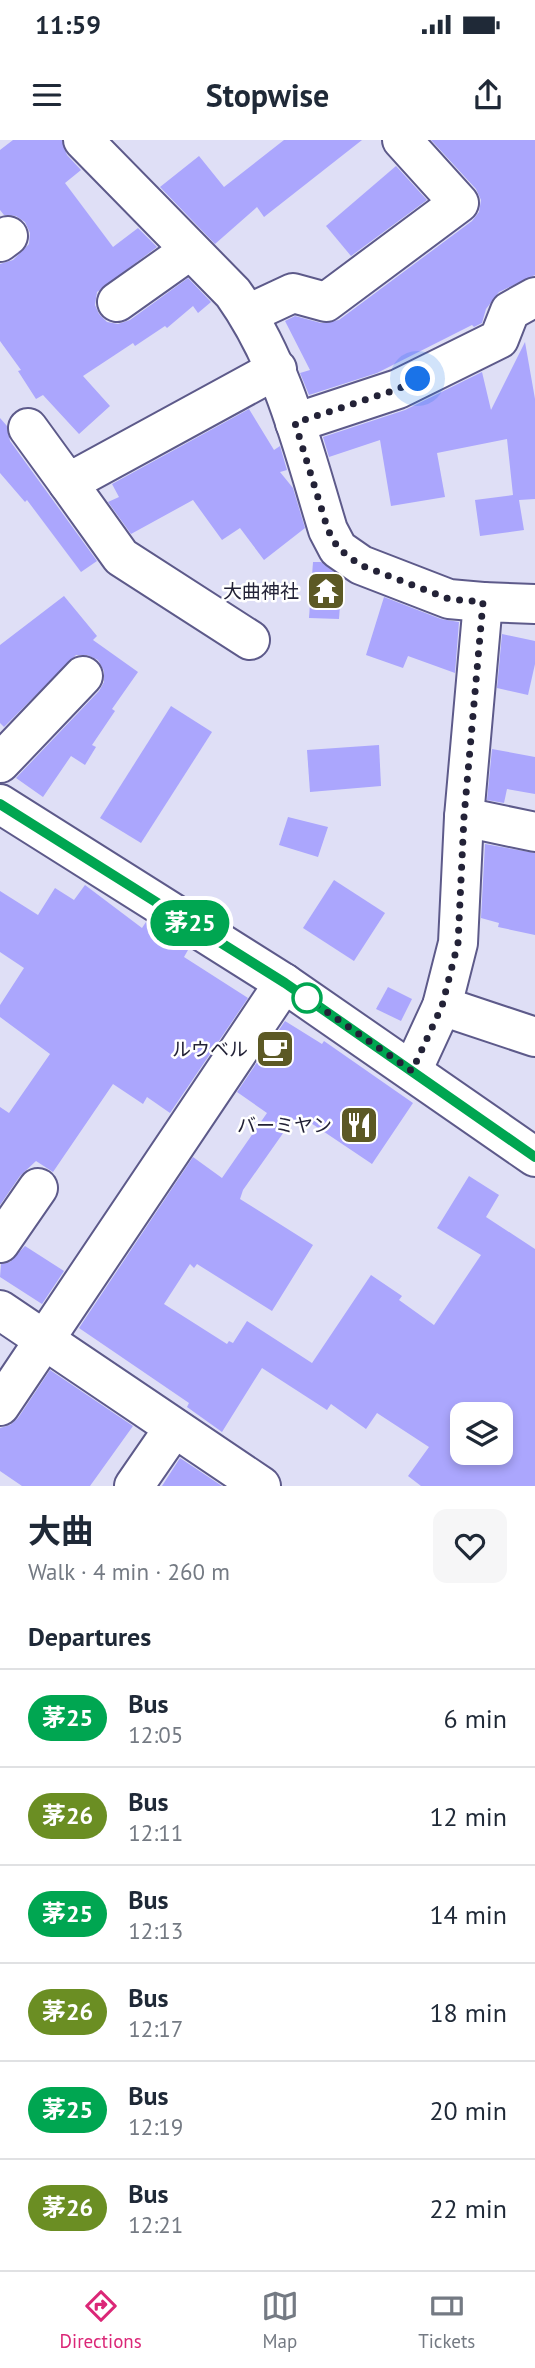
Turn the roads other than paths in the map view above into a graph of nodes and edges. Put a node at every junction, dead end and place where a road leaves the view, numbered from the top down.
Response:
1 (83, 140) edge
2 (402, 140) edge
3 (189, 251) junction
4 (535, 297) edge
5 (117, 302) dead end
6 (248, 314) junction
7 (276, 369) junction
8 (295, 423) junction
9 (28, 428) dead end
10 (68, 483) junction
11 (483, 602) junction
12 (535, 604) edge
13 (225, 637) dead end
14 (83, 676) dead end
15 (0, 763) edge
16 (0, 804) edge
17 (464, 817) junction
18 (535, 832) edge
19 (285, 983) junction
20 (442, 1006) junction
21 (535, 1037) edge
22 (412, 1071) junction
23 (535, 1157) edge
24 (38, 1188) dead end
25 (0, 1243) edge
26 (0, 1310) edge
27 (45, 1341) junction
28 (0, 1406) edge
29 (174, 1428) junction
30 (134, 1486) edge
31 (260, 1486) edge

1 - 3 street
2 - 6 street
3 - 5 street
3 - 6 street
4 - 8 street
6 - 7 street
7 - 8 street
7 - 10 street
8 - 11 street
9 - 10 street
10 - 13 street
11 - 12 street
11 - 17 street
14 - 15 street
16 - 19 street
17 - 18 street
17 - 20 street
19 - 22 street
19 - 27 street
20 - 21 street
20 - 22 street
22 - 23 street
24 - 25 street
26 - 27 street
27 - 28 street
27 - 29 street
29 - 30 street
29 - 31 street

